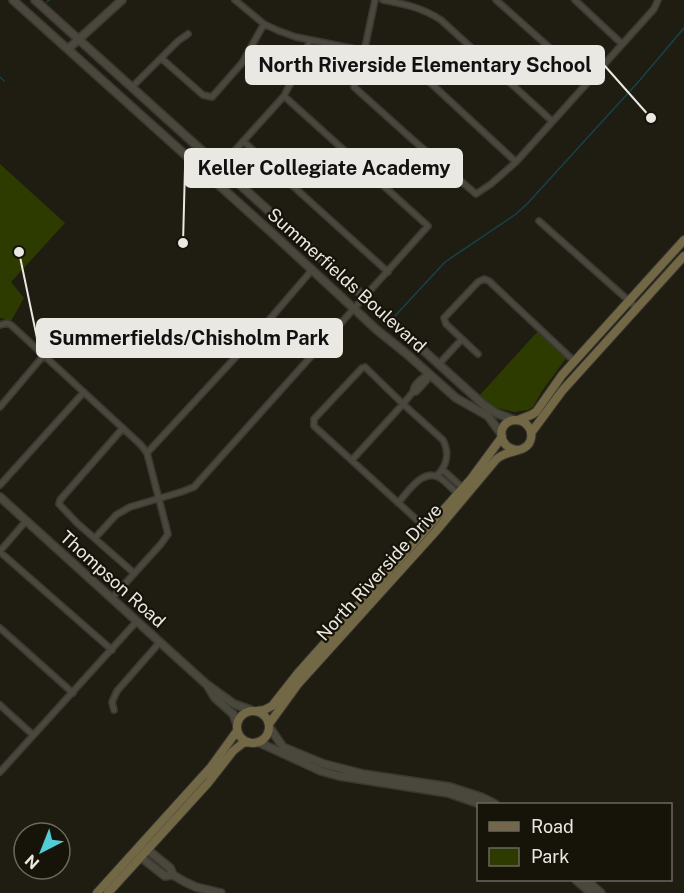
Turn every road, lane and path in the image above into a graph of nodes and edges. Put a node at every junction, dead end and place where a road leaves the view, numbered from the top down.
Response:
1 (13, 0) edge
2 (34, 0) edge
3 (122, 0) edge
4 (235, 0) edge
5 (375, 0) edge
6 (383, 0) edge
7 (496, 0) edge
8 (575, 0) edge
9 (658, 0) edge
10 (264, 24) junction
11 (188, 34) dead end
12 (78, 40) junction
13 (310, 40) junction
14 (622, 44) junction
15 (68, 49) junction
16 (364, 52) junction
17 (161, 58) junction
18 (588, 82) junction
19 (132, 87) junction
20 (284, 96) junction
21 (552, 121) junction
22 (243, 141) junction
23 (516, 162) junction
24 (219, 167) junction
25 (210, 178) junction
26 (539, 221) dead end
27 (684, 240) edge
28 (684, 256) edge
29 (312, 270) junction
30 (388, 272) junction
31 (364, 298) junction
32 (628, 301) junction
33 (637, 308) junction
34 (355, 309) junction
35 (0, 325) edge
36 (462, 339) junction
37 (478, 354) dead end
38 (44, 355) junction
39 (574, 361) junction
40 (438, 364) junction
41 (430, 374) junction
42 (84, 392) junction
43 (403, 404) junction
44 (0, 407) edge
45 (515, 420) junction
46 (123, 428) junction
47 (531, 433) junction
48 (502, 436) junction
49 (518, 450) junction
50 (147, 453) junction
51 (352, 460) junction
52 (443, 470) junction
53 (437, 476) junction
54 (0, 485) edge
55 (460, 491) junction
56 (0, 497) edge
57 (160, 499) junction
58 (398, 503) junction
59 (26, 521) junction
60 (427, 529) junction
61 (95, 538) junction
62 (0, 551) edge
63 (134, 573) junction
64 (112, 598) junction
65 (363, 606) junction
66 (137, 621) junction
67 (0, 628) edge
68 (160, 642) junction
69 (111, 650) junction
70 (206, 683) junction
71 (73, 693) junction
72 (0, 705) edge
73 (114, 710) dead end
74 (254, 710) junction
75 (269, 726) junction
76 (237, 728) junction
77 (33, 735) junction
78 (248, 742) junction
79 (258, 742) junction
80 (323, 767) junction
81 (0, 772) edge
82 (442, 789) junction
83 (477, 803) edge
84 (492, 803) edge
85 (144, 847) junction
86 (138, 854) junction
87 (173, 875) junction
88 (582, 881) edge
89 (97, 893) edge
90 (108, 893) edge
91 (221, 893) edge
92 (591, 893) edge
93 (601, 893) edge

1 - 15 street, Summerfields Boulevard
2 - 12 street, Summerfields Boulevard
3 - 12 street
4 - 10 street
5 - 16 street
6 - 21 street
7 - 18 street
8 - 14 street
9 - 14 street
10 - 13 street
10 - 17 street
11 - 17 street
12 - 15 street
12 - 19 street, Summerfields Boulevard
13 - 16 street
13 - 20 street
14 - 18 street
15 - 25 street, Summerfields Boulevard
16 - 23 street
16 - 23 street
17 - 19 street
18 - 21 street
19 - 24 street, Summerfields Boulevard
20 - 22 street
20 - 30 street
21 - 23 street
22 - 24 street
22 - 30 street
24 - 25 street
24 - 31 street, Summerfields Boulevard
25 - 29 street, Summerfields Boulevard
26 - 32 street
27 - 32 main road, North Riverside Drive
28 - 33 main road, North Riverside Drive
29 - 34 street, Summerfields Boulevard
29 - 50 street
30 - 31 street
31 - 34 street
31 - 40 street, Summerfields Boulevard
32 - 33 street
32 - 39 main road, North Riverside Drive
33 - 47 main road, North Riverside Drive
34 - 41 street, Summerfields Boulevard
34 - 57 street
35 - 38 street
36 - 37 street
36 - 39 street
36 - 40 street
38 - 42 street
38 - 44 street
39 - 45 main road, North Riverside Drive
40 - 41 street
40 - 45 street, Summerfields Boulevard
41 - 43 street
41 - 48 street, Summerfields Boulevard
42 - 46 street
42 - 54 street
43 - 51 street
43 - 51 street
43 - 52 street
45 - 47 main road
45 - 48 main road, North Riverside Drive
46 - 50 street
46 - 61 street
47 - 49 main road, North Riverside Drive
48 - 49 main road
48 - 55 main road, North Riverside Drive
49 - 65 main road, North Riverside Drive
50 - 57 street
51 - 58 street
52 - 53 street
52 - 55 street
53 - 55 street
53 - 58 street
55 - 60 main road, North Riverside Drive
56 - 59 street, Thompson Road
57 - 61 street
57 - 63 street
58 - 60 street
59 - 62 street
59 - 64 street, Thompson Road
60 - 65 main road, North Riverside Drive
61 - 63 street
62 - 69 street
63 - 64 street
64 - 66 street, Thompson Road
65 - 74 main road, North Riverside Drive
65 - 75 main road, North Riverside Drive
66 - 68 street, Thompson Road
66 - 69 street
67 - 71 street
68 - 70 street, Thompson Road
68 - 73 street
69 - 71 street
70 - 74 street, Thompson Road
70 - 76 street, Thompson Road
71 - 77 street
72 - 77 street
74 - 75 main road
74 - 76 main road, North Riverside Drive
75 - 79 main road, North Riverside Drive
75 - 80 street
76 - 78 main road
76 - 85 main road, North Riverside Drive
77 - 81 street
78 - 79 main road
78 - 85 main road, North Riverside Drive
79 - 80 street
80 - 82 street
82 - 83 street
82 - 84 street
85 - 86 main road, North Riverside Drive
85 - 87 street
86 - 87 street
86 - 89 main road, North Riverside Drive
86 - 90 main road, North Riverside Drive
87 - 91 street
88 - 92 street
88 - 93 street

